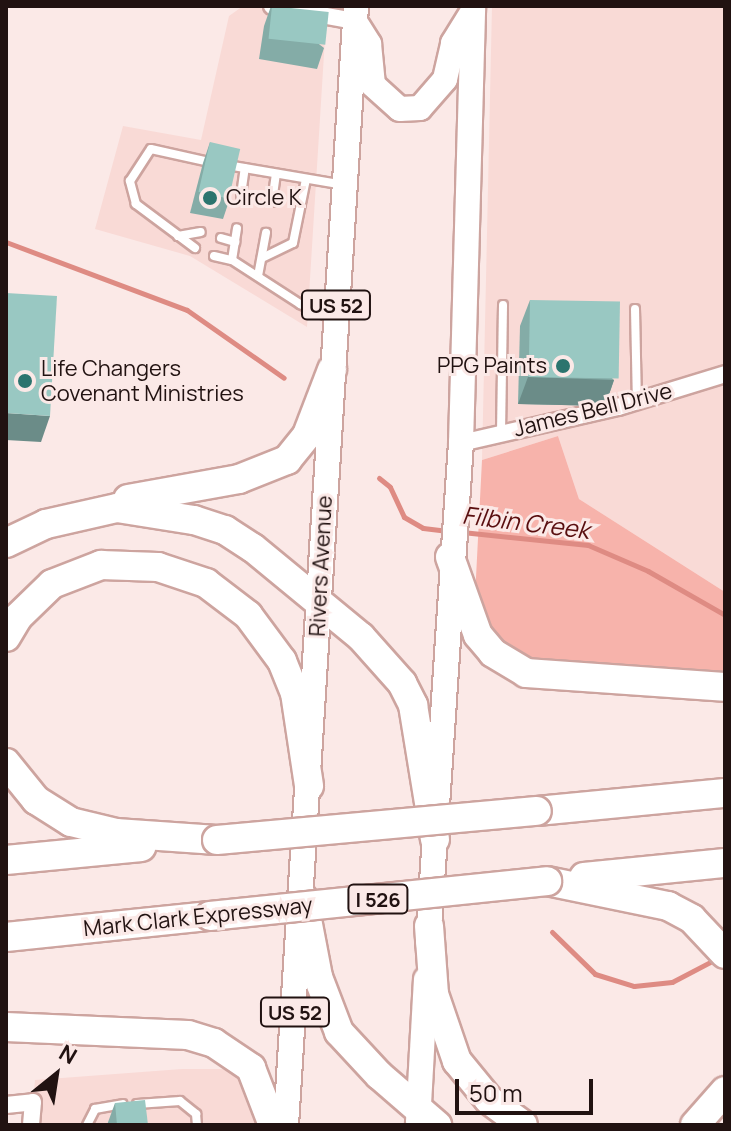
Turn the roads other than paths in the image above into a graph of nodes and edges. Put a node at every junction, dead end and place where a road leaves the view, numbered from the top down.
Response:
1 (272, 6) edge
2 (472, 9) edge
3 (355, 14) edge
4 (245, 168) junction
5 (276, 174) junction
6 (306, 179) junction
7 (344, 185) junction
8 (241, 195) dead end
9 (272, 202) dead end
10 (237, 228) dead end
11 (201, 232) dead end
12 (266, 233) dead end
13 (177, 236) junction
14 (221, 238) dead end
15 (235, 242) junction
16 (195, 248) dead end
17 (214, 256) dead end
18 (262, 258) junction
19 (232, 260) junction
20 (258, 276) junction
21 (503, 305) dead end
22 (635, 309) dead end
23 (335, 320) junction
24 (332, 370) junction
25 (725, 374) edge
26 (637, 401) junction
27 (501, 434) junction
28 (461, 443) junction
29 (85, 511) junction
30 (6, 543) edge
31 (450, 557) junction
32 (319, 603) junction
33 (6, 637) edge
34 (725, 687) edge
35 (6, 763) edge
36 (309, 786) junction
37 (725, 793) edge
38 (435, 839) junction
39 (217, 840) junction
40 (6, 860) edge
41 (725, 863) edge
42 (547, 881) junction
43 (303, 898) junction
44 (429, 926) junction
45 (6, 937) edge
46 (725, 954) edge
47 (6, 1027) edge
48 (725, 1091) edge
49 (6, 1105) edge
50 (424, 1120) edge
51 (698, 1122) edge
52 (31, 1125) edge
53 (87, 1125) edge
54 (197, 1125) edge
55 (273, 1125) edge
56 (286, 1125) edge
57 (523, 1125) edge

1 - 3 street
2 - 3 main road
2 - 28 main road
3 - 7 main road, Rivers Avenue / US 52
4 - 5 lane
4 - 8 lane
4 - 13 lane
5 - 6 lane
5 - 9 lane
6 - 7 lane
6 - 18 lane
7 - 23 main road, Rivers Avenue / US 52
10 - 15 lane
11 - 13 lane
12 - 18 lane
13 - 16 lane
14 - 15 lane
15 - 19 lane
17 - 19 lane
18 - 20 lane
19 - 20 lane
20 - 23 lane
21 - 27 lane
22 - 26 lane
23 - 24 main road, Rivers Avenue / US 52
24 - 29 highway
24 - 32 main road, Rivers Avenue / US 52
25 - 26 street, James Bell Drive
26 - 27 street, James Bell Drive
27 - 28 street, James Bell Drive
28 - 31 main road
29 - 30 highway
29 - 32 highway
31 - 34 highway
31 - 38 main road
32 - 36 main road, Rivers Avenue / US 52
32 - 38 highway
33 - 36 highway
35 - 39 highway
36 - 43 main road, Rivers Avenue / US 52
37 - 39 highway, bridge
38 - 44 main road
39 - 40 highway
41 - 42 highway, Mark Clark Expressway / I 526
42 - 45 highway, Mark Clark Expressway / I 526, bridge
42 - 46 highway
43 - 50 highway
43 - 56 main road, Rivers Avenue / US 52
44 - 50 main road
44 - 57 highway
47 - 55 highway
48 - 51 highway
49 - 52 street
53 - 54 lane

